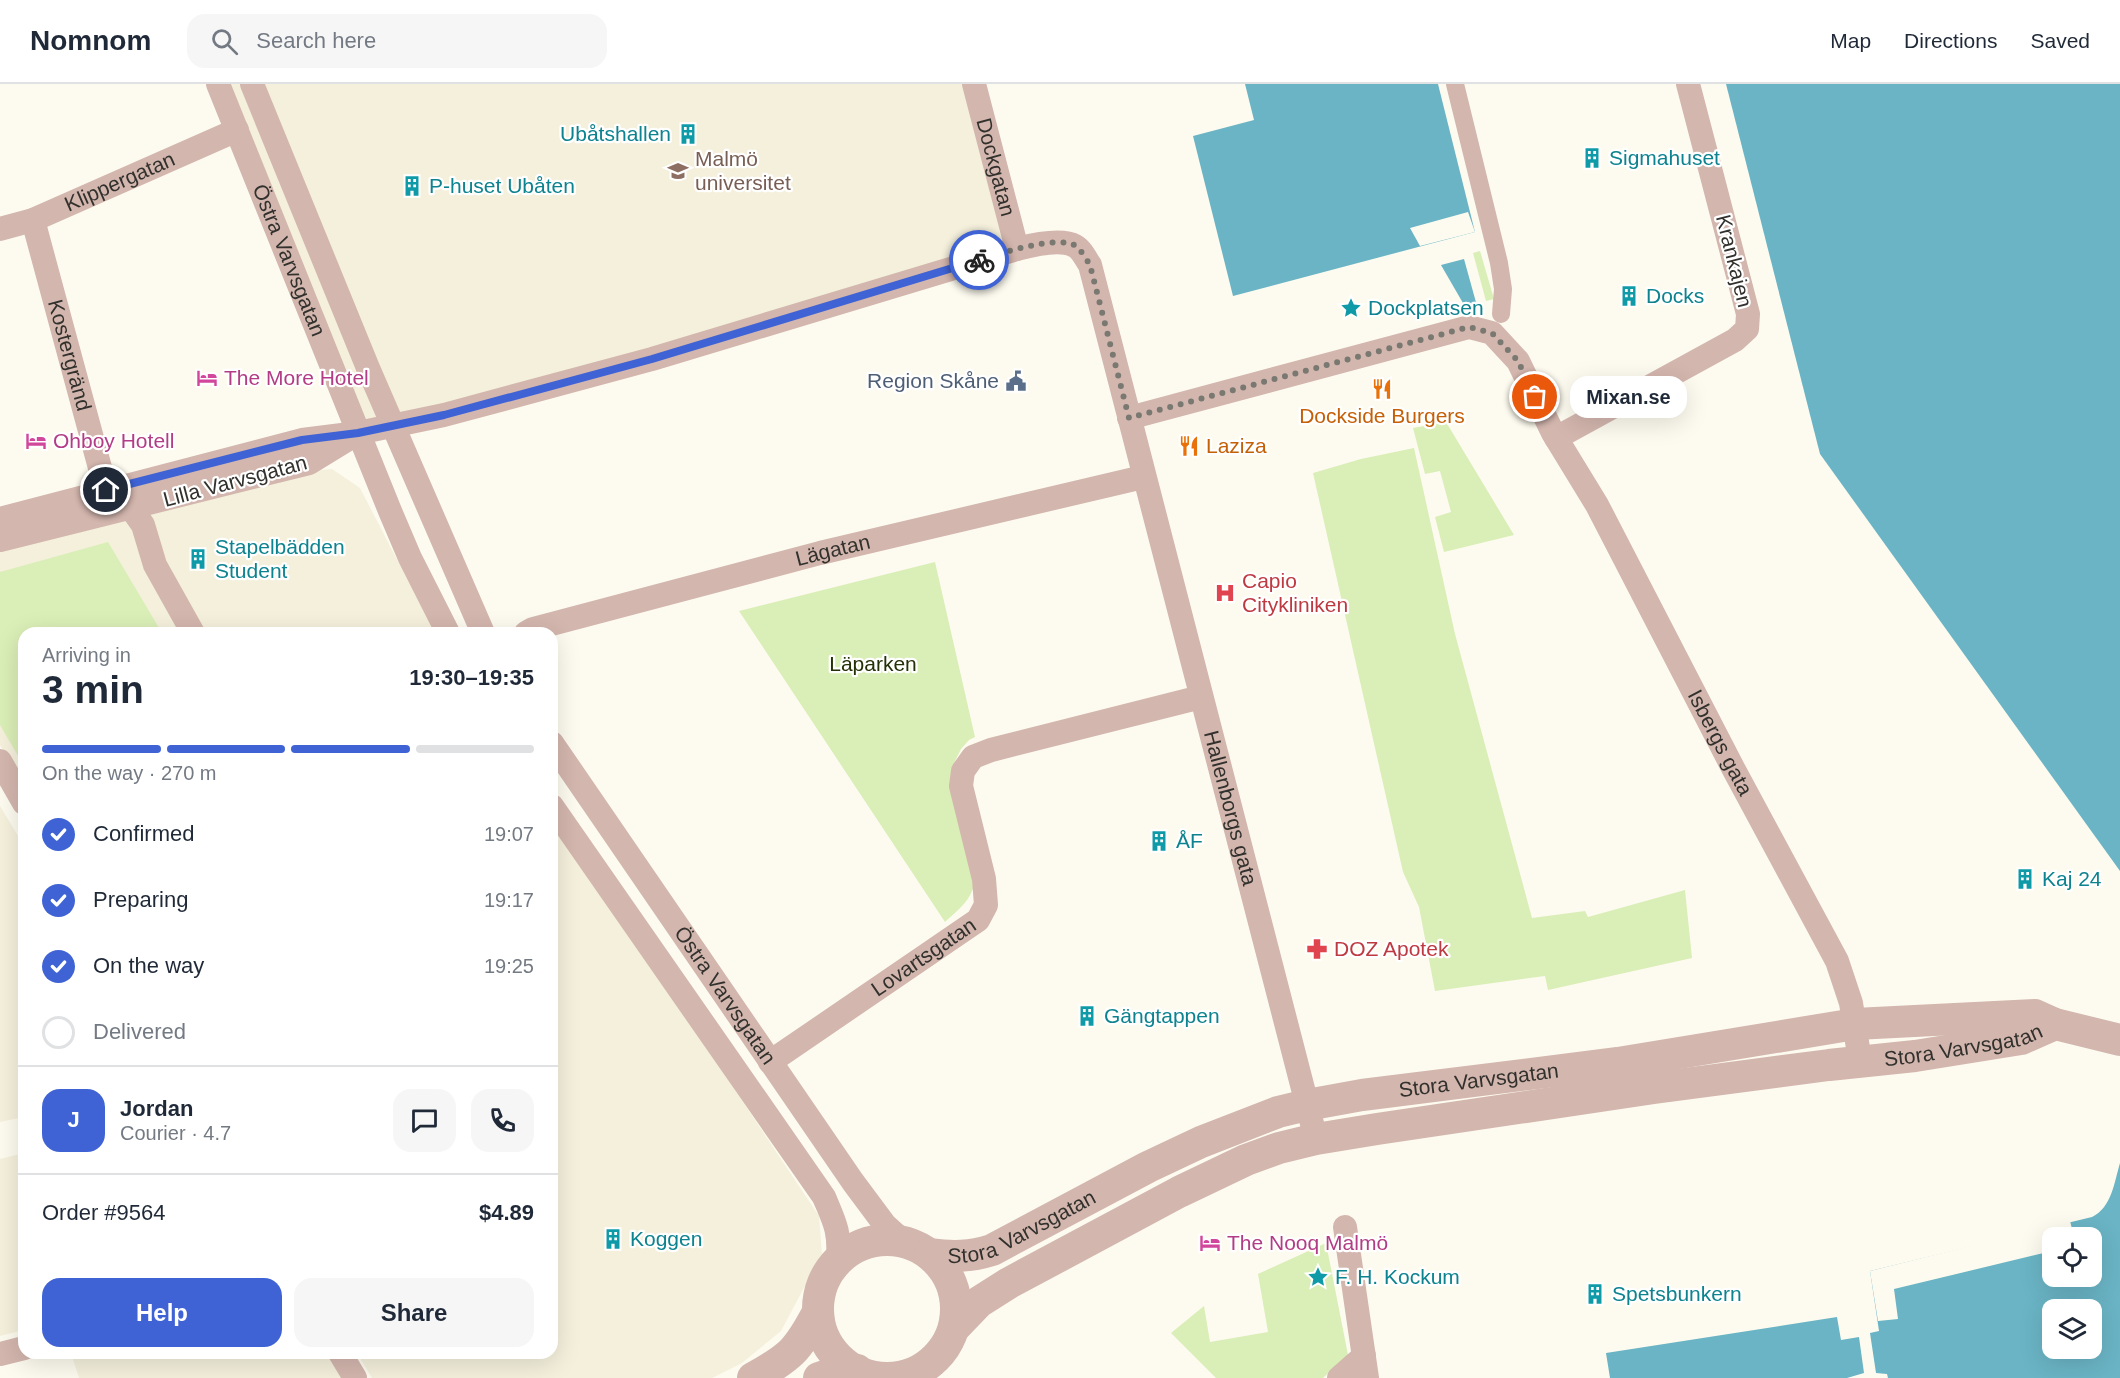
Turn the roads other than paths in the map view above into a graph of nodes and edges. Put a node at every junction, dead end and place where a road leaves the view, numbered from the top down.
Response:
1 (218, 84) edge
2 (252, 84) edge
3 (974, 84) edge
4 (1455, 84) edge
5 (1688, 84) edge
6 (237, 130) junction
7 (33, 220) junction
8 (0, 228) edge
9 (1017, 249) junction
10 (1501, 314) dead end
11 (1129, 418) junction
12 (393, 425) junction
13 (358, 433) junction
14 (1554, 436) junction
15 (1143, 477) junction
16 (106, 490) junction
17 (131, 508) junction
18 (0, 519) edge
19 (0, 540) edge
20 (190, 627) edge
21 (445, 627) edge
22 (480, 627) edge
23 (541, 627) edge
24 (1201, 697) junction
25 (558, 752) edge
26 (0, 761) edge
27 (18, 792) edge
28 (558, 815) edge
29 (1855, 1024) junction
30 (2055, 1024) junction
31 (2120, 1041) edge
32 (1860, 1061) junction
33 (770, 1062) junction
34 (1307, 1105) junction
35 (1316, 1139) junction
36 (1345, 1227) dead end
37 (917, 1248) junction
38 (838, 1260) junction
39 (818, 1312) junction
40 (954, 1328) junction
41 (18, 1350) edge
42 (0, 1354) edge
43 (344, 1359) edge
44 (1365, 1367) edge
45 (856, 1370) junction
46 (900, 1377) edge
47 (355, 1378) edge
48 (753, 1378) edge
49 (819, 1378) edge
50 (1339, 1378) edge

1 - 6 street, Östra Varvsgatan
2 - 12 street, Östra Varvsgatan
3 - 9 street, Dockgatan
4 - 10 street
5 - 14 street, Krankajen
6 - 7 street, Klippergatan
6 - 13 street, Östra Varvsgatan
7 - 8 street, Klippergatan
7 - 16 street, Kostergränd
9 - 11 street, Lilla Varvsgatan
9 - 12 street, Lilla Varvsgatan
11 - 14 street
11 - 15 street
12 - 13 street, Lilla Varvsgatan
12 - 22 street, Östra Varvsgatan
13 - 16 street, Lilla Varvsgatan
13 - 17 street, Lilla Varvsgatan
13 - 21 street, Östra Varvsgatan
14 - 29 street, Isbergs gata
15 - 23 street, Lägatan
15 - 24 street, Hallenborgs gata
16 - 17 street
16 - 18 street, Lilla Varvsgatan
17 - 19 street, Lilla Varvsgatan
17 - 20 street
24 - 33 street, Lovartsgatan
24 - 34 street, Hallenborgs gata
25 - 33 street, Östra Varvsgatan
26 - 27 street
28 - 38 street, Östra Varvsgatan
29 - 30 street, Stora Varvsgatan
29 - 32 street, Isbergs gata
29 - 34 street, Stora Varvsgatan
30 - 31 street, Stora Varvsgatan
30 - 32 street, Stora Varvsgatan
32 - 35 street, Stora Varvsgatan
33 - 37 street, Östra Varvsgatan
34 - 35 street, Hallenborgs gata
34 - 37 street, Stora Varvsgatan
35 - 40 street, Stora Varvsgatan
36 - 44 street
37 - 38 street, Stora Varvsgatan
37 - 40 street, Stora Varvsgatan
38 - 39 street, Stora Varvsgatan
39 - 45 street, Stora Varvsgatan
39 - 48 street, Stora Varvsgatan
40 - 46 street, Stora Varvsgatan
41 - 42 street
43 - 47 street
44 - 50 street
45 - 46 street, Stora Varvsgatan
45 - 49 street, Stora Varvsgatan

